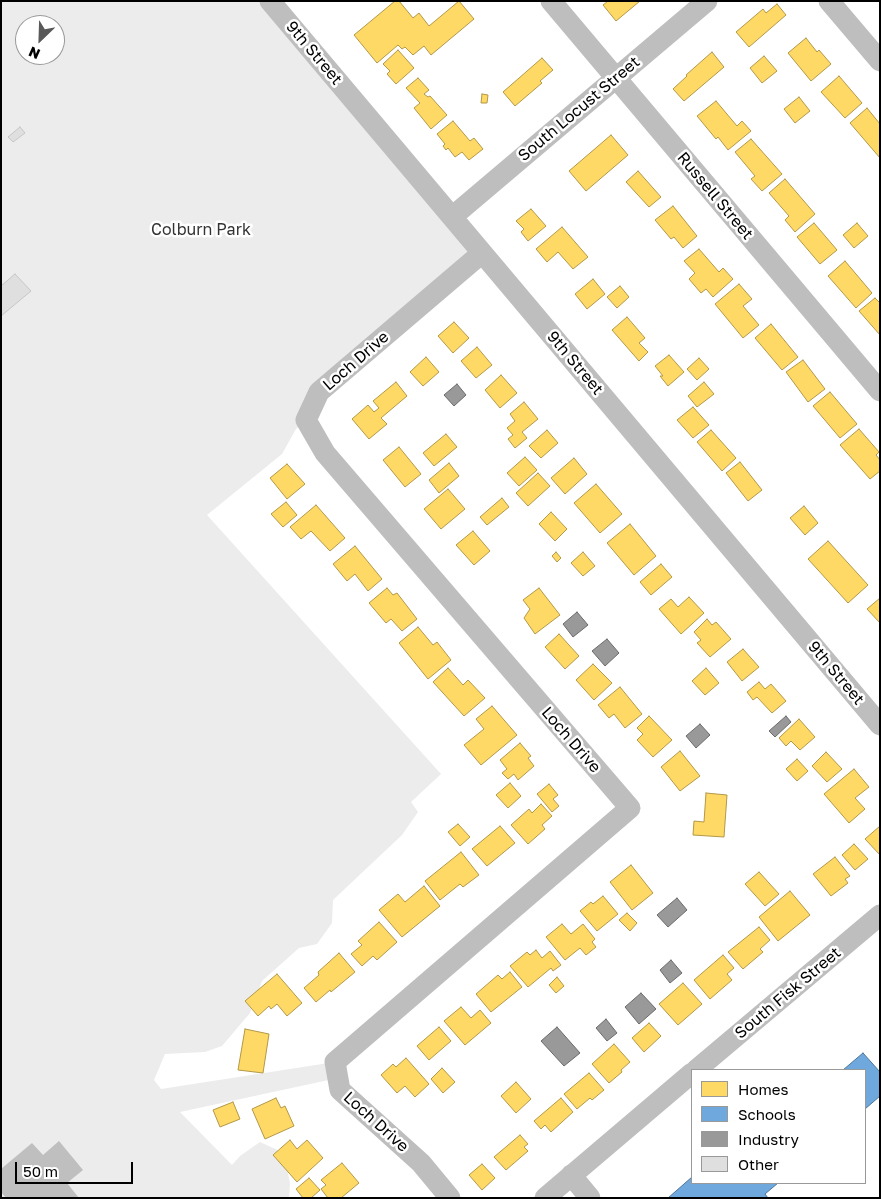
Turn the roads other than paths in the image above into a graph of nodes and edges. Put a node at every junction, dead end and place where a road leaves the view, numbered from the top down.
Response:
1 (270, 1) edge
2 (551, 1) edge
3 (707, 1) edge
4 (829, 1) edge
5 (880, 61) edge
6 (616, 78) junction
7 (452, 217) junction
8 (482, 253) junction
9 (880, 391) edge
10 (880, 725) edge
11 (880, 916) edge
12 (697, 1069) edge
13 (691, 1075) edge
14 (571, 1175) junction
15 (450, 1198) edge
16 (545, 1198) edge
17 (590, 1198) edge

1 - 7 street, 9th Street
2 - 6 street, Russell Street
3 - 6 street, South Locust Street
4 - 5 street
6 - 7 street, South Locust Street
6 - 9 street, Russell Street
7 - 8 street, 9th Street
8 - 10 street, 9th Street
8 - 15 street, Loch Drive
11 - 12 street, South Fisk Street
13 - 14 street
14 - 16 street
14 - 17 street

